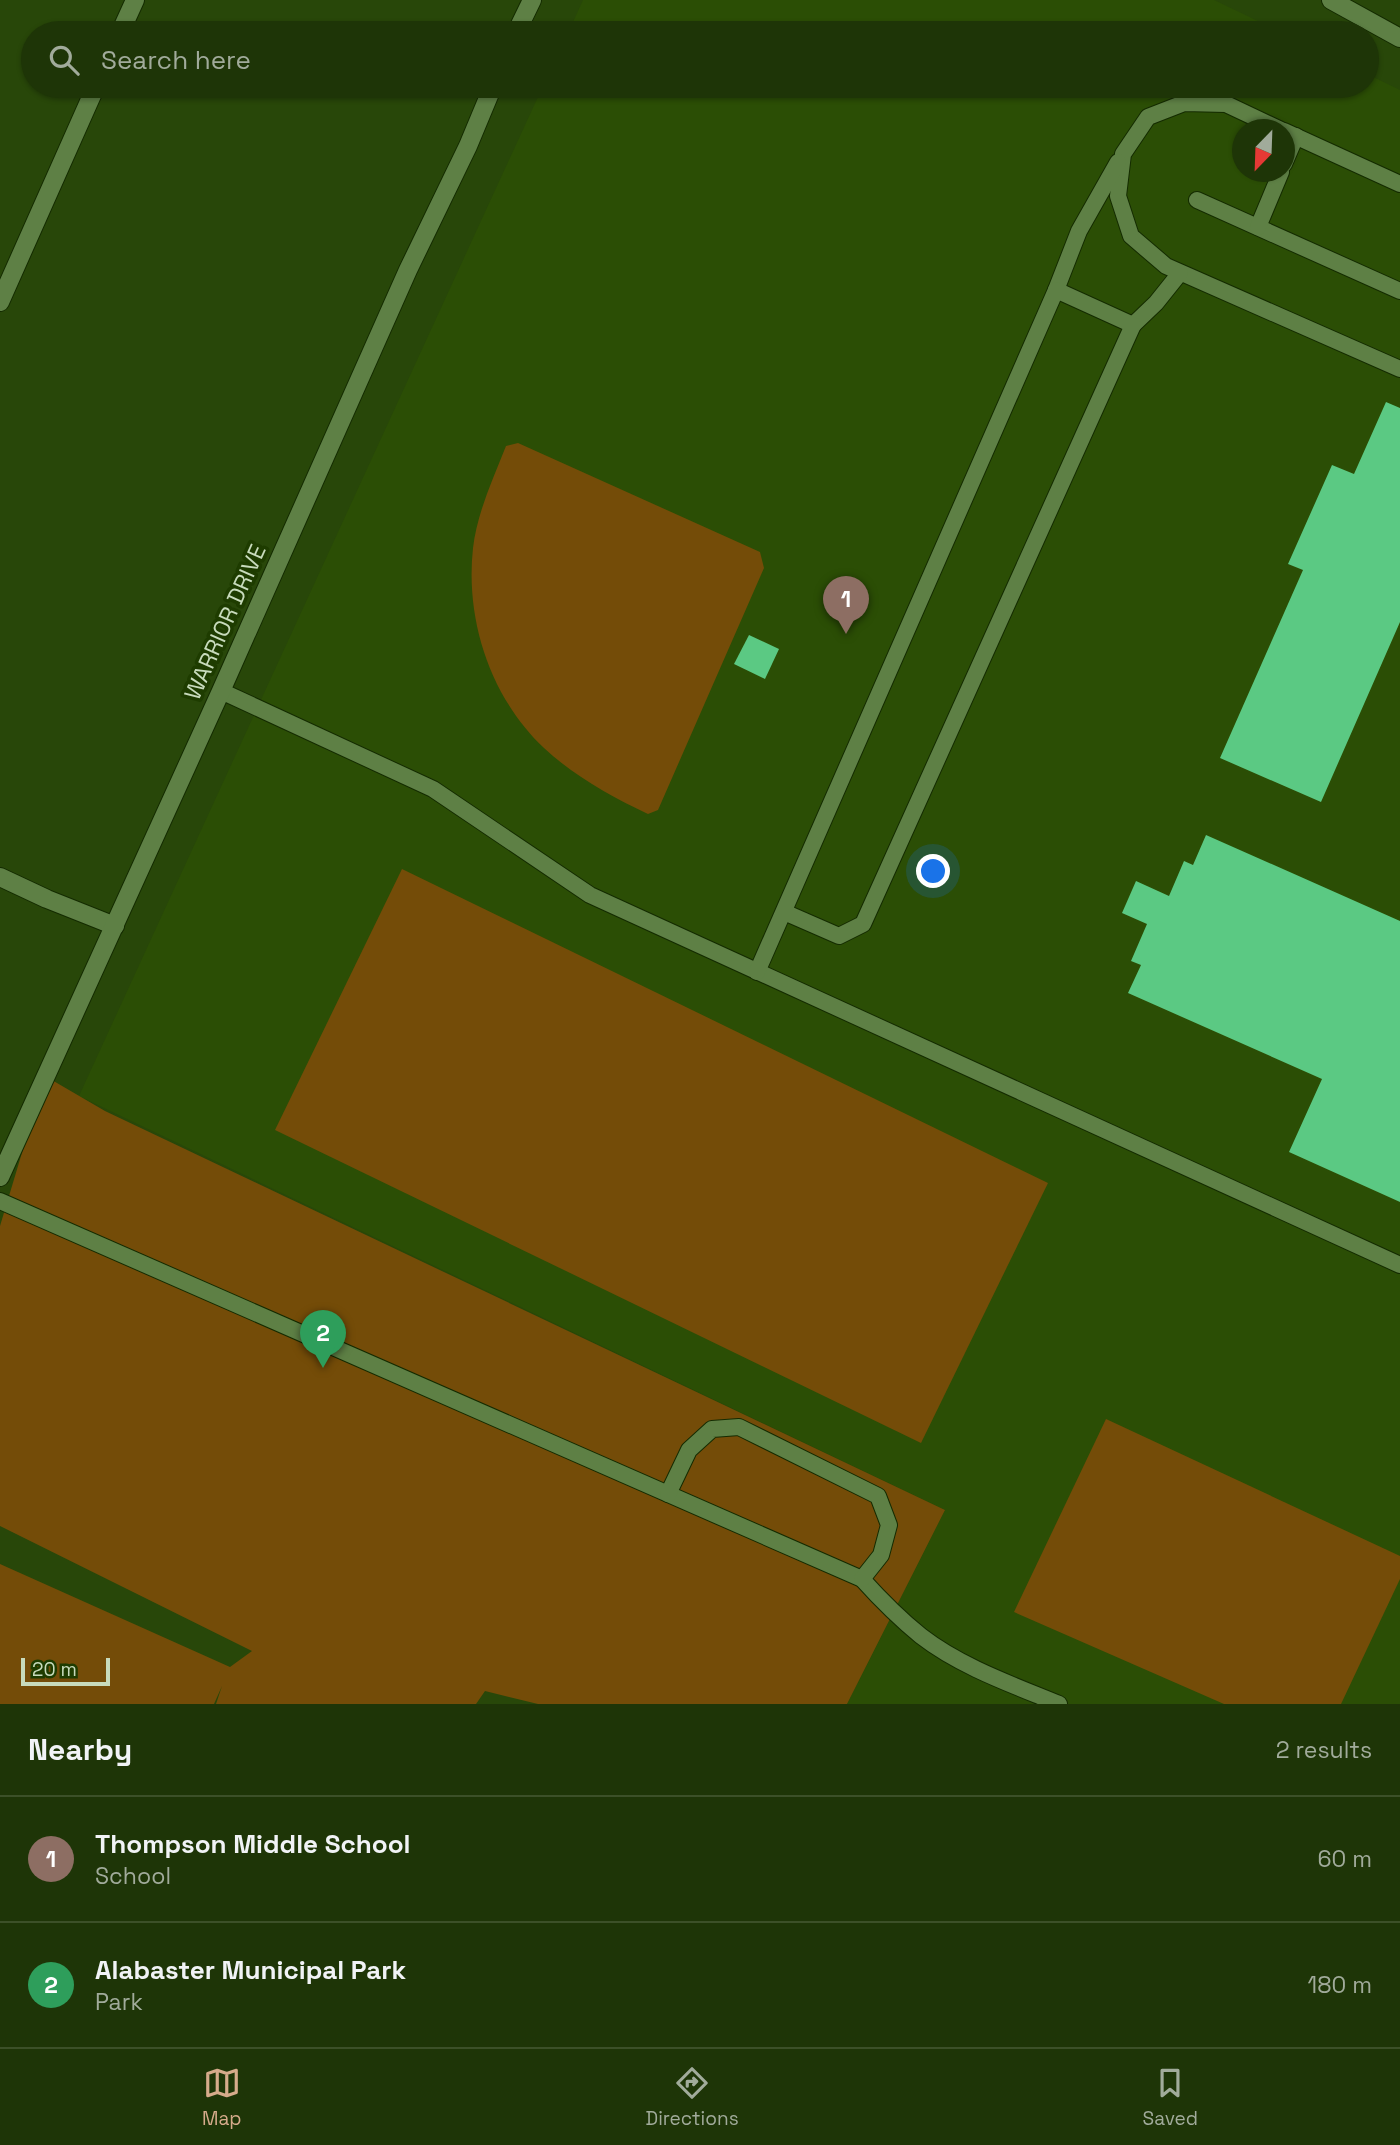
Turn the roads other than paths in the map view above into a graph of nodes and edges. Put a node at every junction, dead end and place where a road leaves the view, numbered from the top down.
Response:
1 (135, 0) edge
2 (532, 0) edge
3 (1331, 0) edge
4 (125, 21) edge
5 (522, 21) edge
6 (1369, 21) edge
7 (1379, 26) edge
8 (1400, 38) edge
9 (91, 98) edge
10 (488, 98) edge
11 (1259, 119) edge
12 (1295, 136) edge
13 (1122, 154) junction
14 (1277, 182) edge
15 (1400, 184) edge
16 (1197, 200) dead end
17 (1258, 227) junction
18 (1180, 273) junction
19 (1056, 290) junction
20 (1400, 290) edge
21 (0, 302) edge
22 (1133, 325) junction
23 (1400, 369) edge
24 (221, 691) junction
25 (0, 877) edge
26 (784, 912) junction
27 (116, 926) junction
28 (757, 972) junction
29 (0, 1177) edge
30 (0, 1201) edge
31 (1400, 1265) edge
32 (667, 1494) junction
33 (862, 1579) junction
34 (1059, 1704) edge

1 - 4 street
2 - 5 street
3 - 6 street
7 - 8 street
9 - 21 street
10 - 24 street, WARRIOR DRIVE
11 - 13 lane
12 - 15 lane
13 - 18 lane
13 - 19 lane
14 - 17 lane
16 - 17 lane
17 - 20 lane
18 - 22 lane
18 - 23 lane
19 - 22 lane
19 - 26 lane
22 - 26 lane
24 - 27 street, WARRIOR DRIVE
24 - 28 lane
25 - 27 street
26 - 28 lane
27 - 29 street, WARRIOR DRIVE
28 - 31 lane
30 - 32 lane
32 - 33 lane
32 - 33 lane
33 - 34 lane

